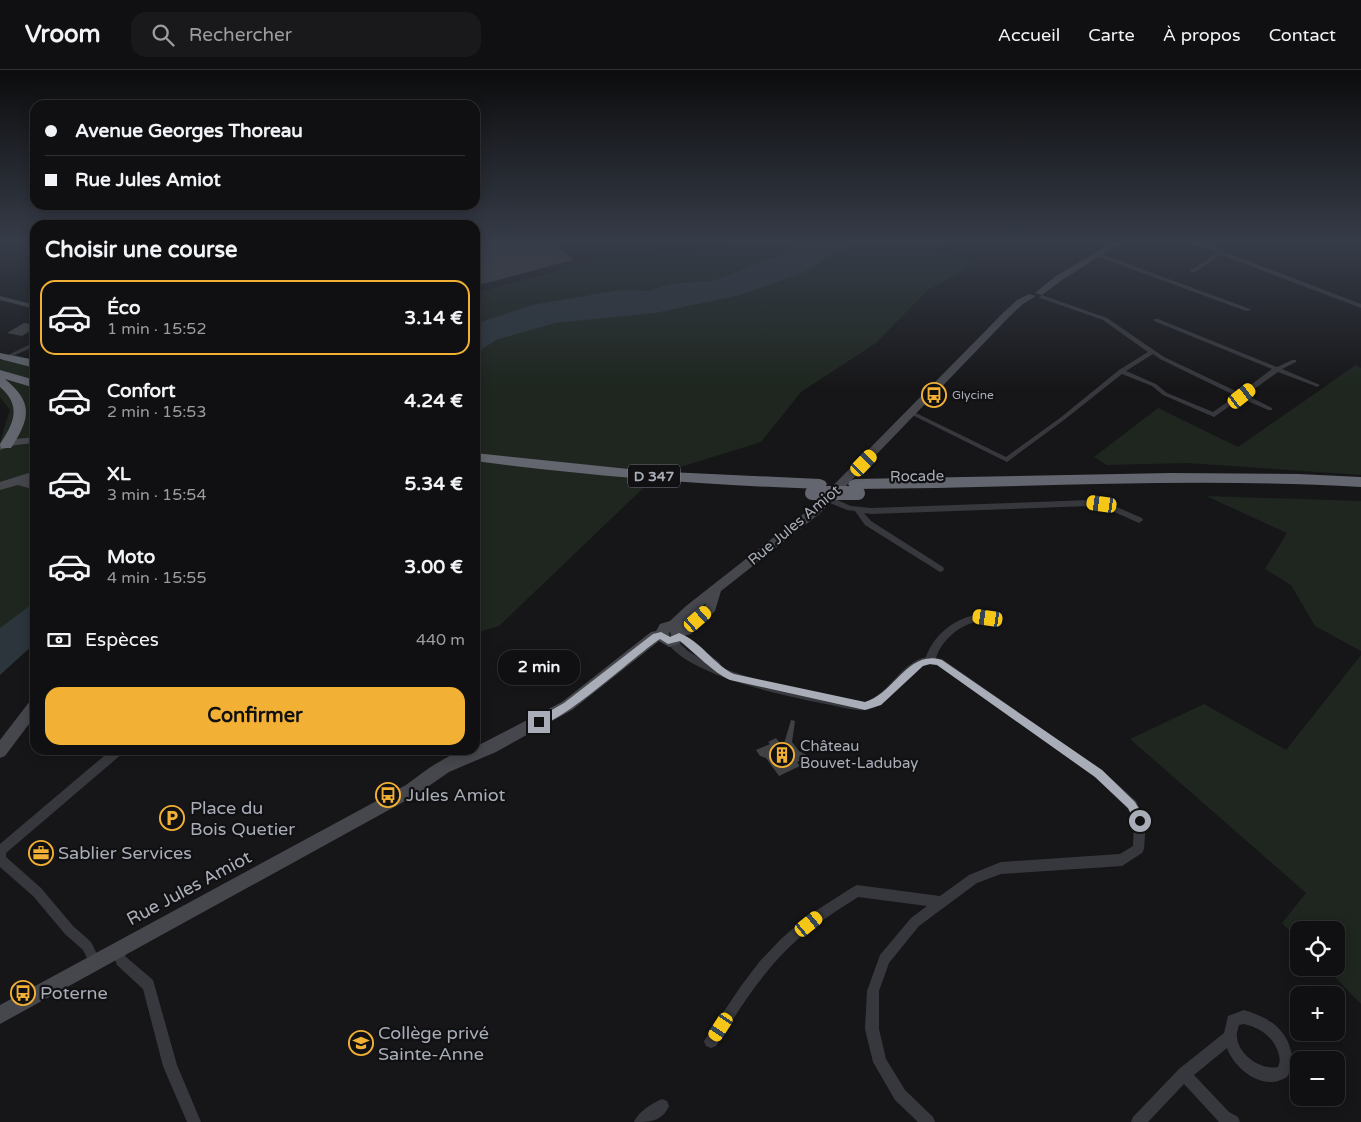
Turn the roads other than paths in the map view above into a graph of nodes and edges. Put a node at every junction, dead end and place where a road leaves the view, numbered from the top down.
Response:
1 (1043, 290) edge
2 (1194, 290) edge
3 (1319, 290) edge
4 (1037, 295) junction
5 (0, 298) edge
6 (30, 305) edge
7 (0, 306) edge
8 (1361, 306) edge
9 (1248, 310) dead end
10 (30, 312) edge
11 (1156, 320) dead end
12 (30, 346) edge
13 (1152, 352) junction
14 (6, 356) edge
15 (1294, 361) dead end
16 (30, 363) edge
17 (0, 365) edge
18 (1277, 369) junction
19 (1121, 371) junction
20 (0, 374) edge
21 (30, 374) edge
22 (0, 381) edge
23 (1110, 381) joint
24 (30, 383) edge
25 (1317, 386) dead end
26 (1242, 396) junction
27 (1270, 409) dead end
28 (912, 413) junction
29 (30, 441) edge
30 (3, 446) edge
31 (1007, 460) joint
32 (480, 463) edge
33 (30, 476) edge
34 (18, 481) junction
35 (1361, 482) edge
36 (30, 485) edge
37 (0, 486) edge
38 (856, 489) junction
39 (1361, 490) edge
40 (828, 498) junction
41 (859, 511) junction
42 (1138, 520) dead end
43 (940, 569) dead end
44 (988, 618) dead end
45 (672, 634) junction
46 (930, 660) junction
47 (30, 712) edge
48 (0, 751) edge
49 (480, 752) edge
50 (113, 755) edge
51 (472, 755) edge
52 (1, 850) edge
53 (941, 902) junction
54 (116, 950) junction
55 (95, 962) junction
56 (0, 1015) edge
57 (1229, 1038) junction
58 (711, 1041) dead end
59 (167, 1056) joint
60 (1184, 1074) junction
61 (662, 1106) dead end
62 (194, 1122) edge
63 (641, 1122) edge
64 (928, 1122) edge
65 (1138, 1122) edge
66 (1233, 1122) edge

1 - 4 main road, Rue Jules Amiot
2 - 9 street
3 - 8 street
4 - 13 street
4 - 28 main road, Rue Jules Amiot
5 - 6 main road
7 - 10 main road
11 - 18 street
12 - 14 street
13 - 19 street
13 - 26 street
14 - 16 highway
15 - 18 street
17 - 21 highway
18 - 25 street
18 - 26 street
19 - 23 street
19 - 26 street
20 - 24 highway
22 - 30 highway
23 - 31 street
26 - 27 street
28 - 31 street
28 - 40 main road, Rue Jules Amiot
29 - 30 main road
32 - 38 highway, Rocade / D 347, bridge
33 - 34 main road
34 - 36 main road
34 - 37 main road
35 - 38 highway, D 347
38 - 39 highway, Rocade / D 347
40 - 41 street
40 - 45 main road, Rue Jules Amiot
41 - 42 street
41 - 43 street
44 - 46 street
45 - 46 street
45 - 49 main road, Rue Jules Amiot
46 - 53 street
47 - 48 main road
50 - 52 street
51 - 54 main road, Rue Jules Amiot
52 - 55 street
53 - 58 street
53 - 64 street
54 - 55 main road, Rue Jules Amiot
54 - 59 street
55 - 56 main road, Rue Jules Amiot
57 - 57 street
57 - 60 street
59 - 62 street
60 - 65 street
60 - 66 street
61 - 63 street

